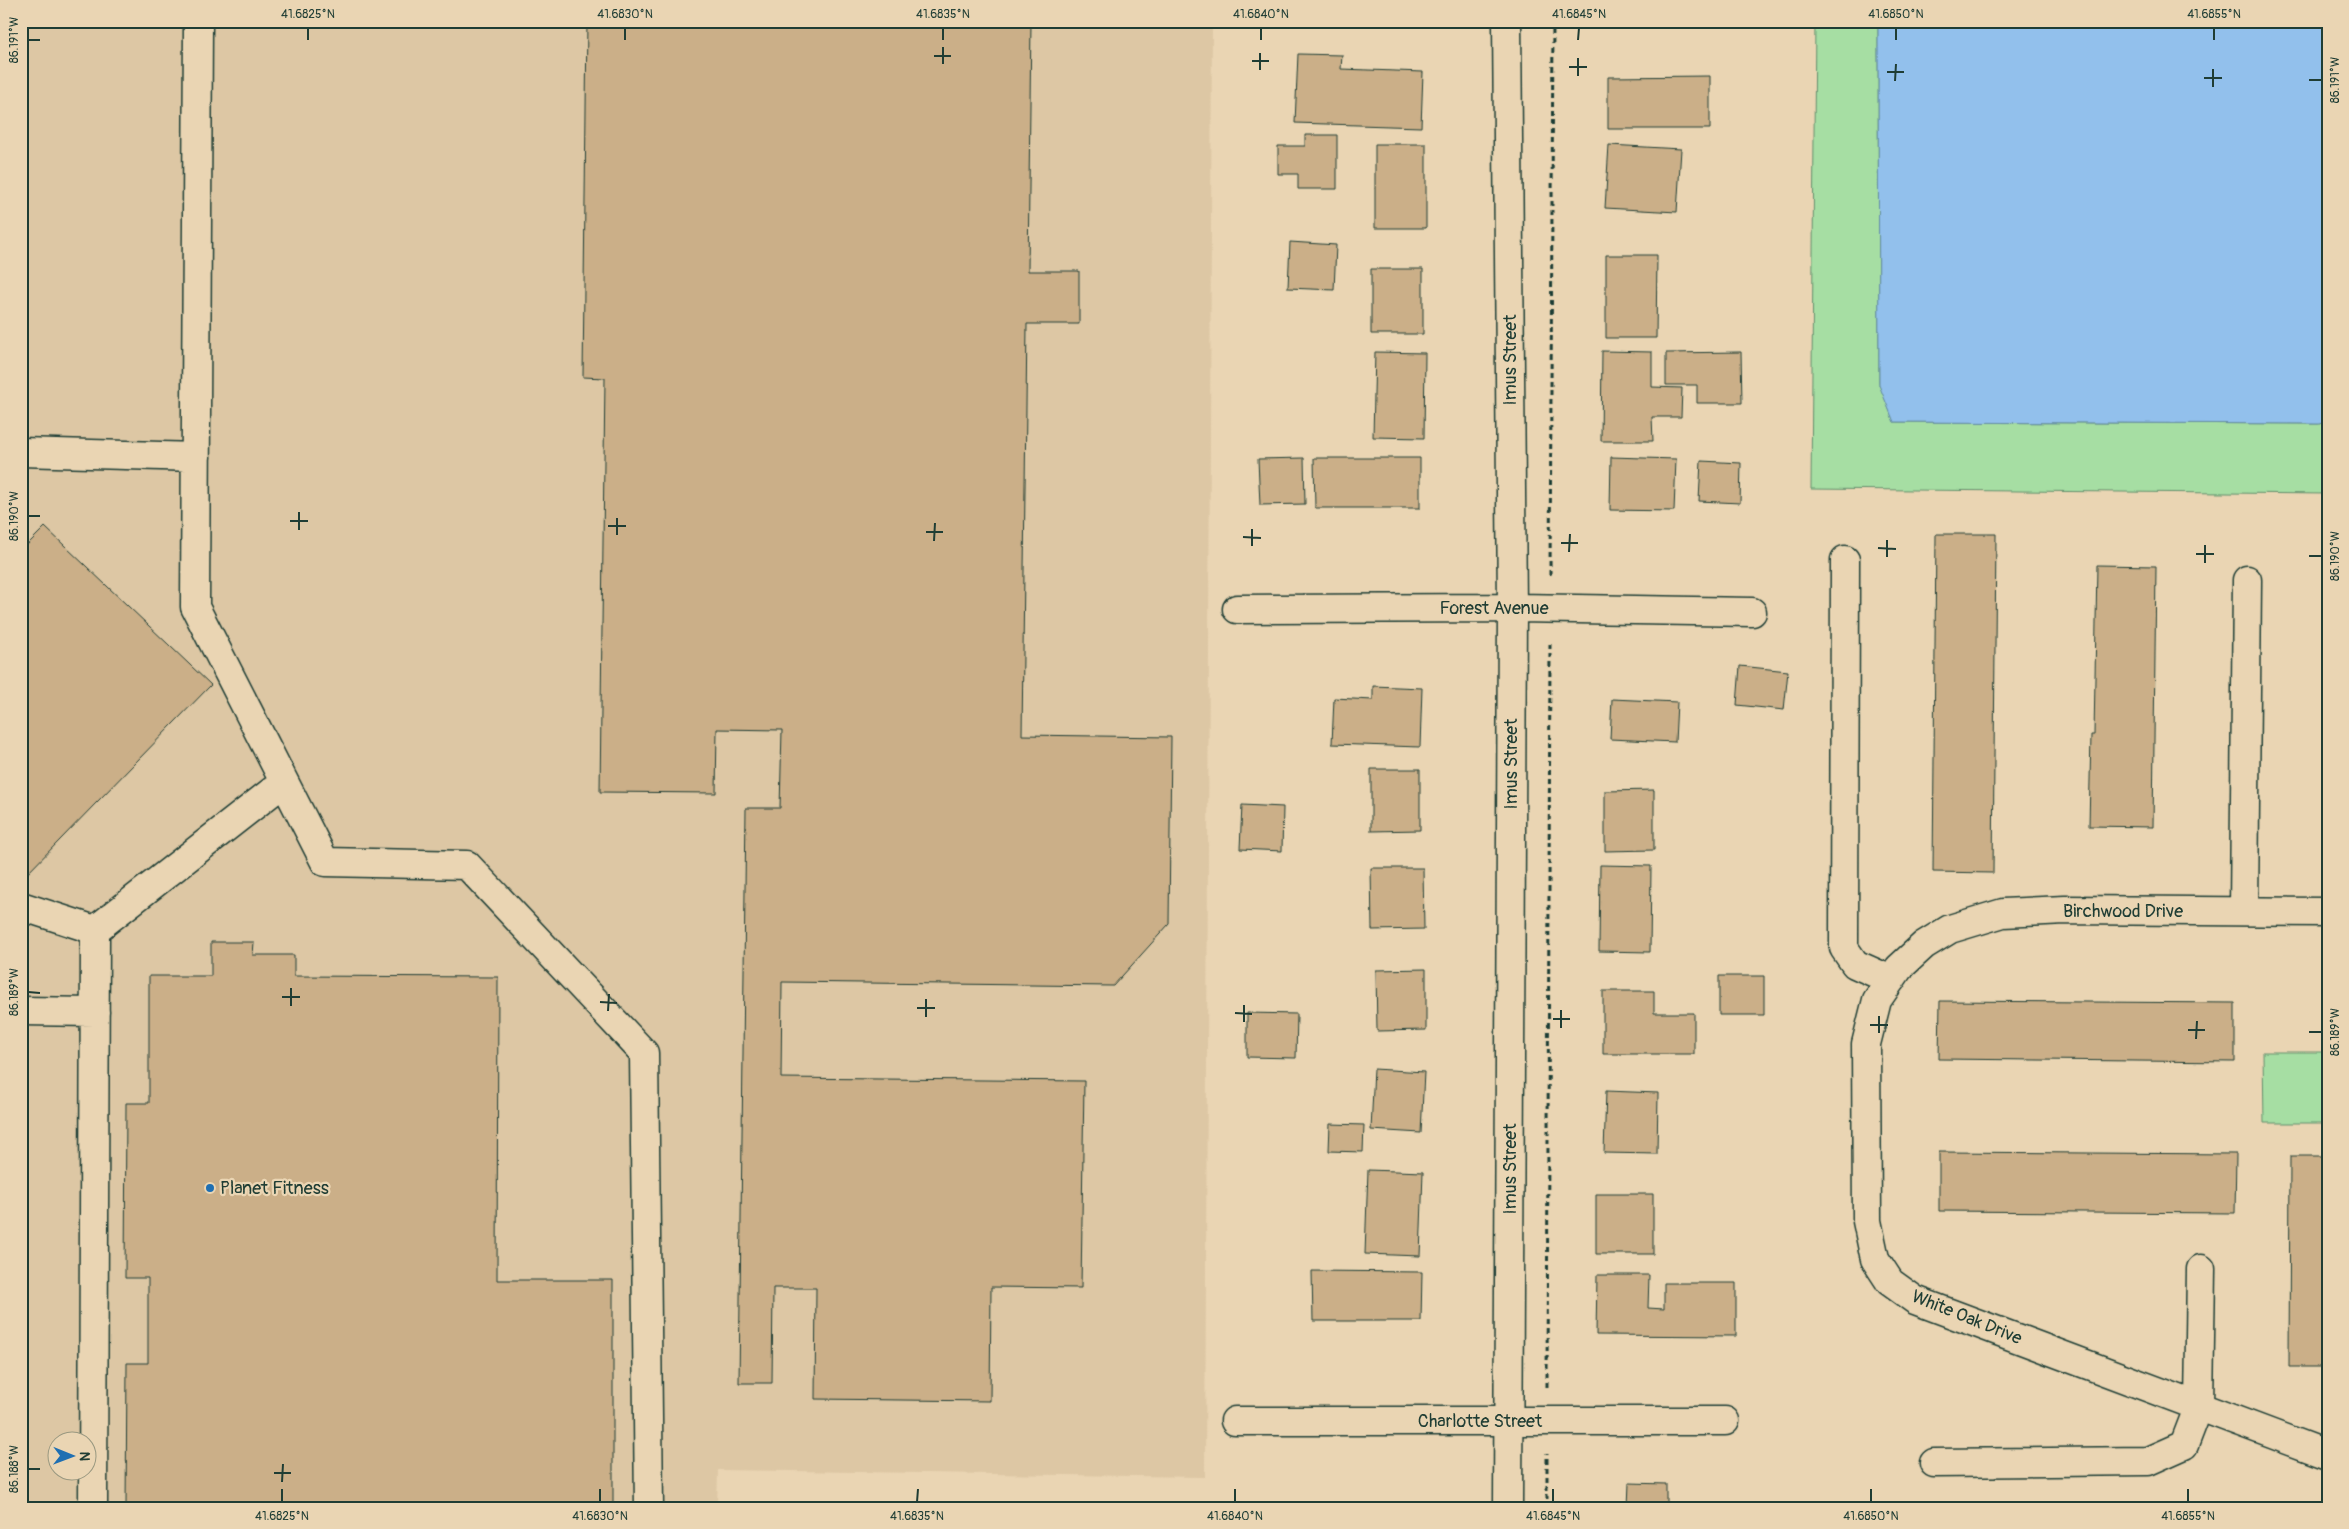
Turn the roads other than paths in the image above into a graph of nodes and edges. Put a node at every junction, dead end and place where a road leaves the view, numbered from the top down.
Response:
1 (198, 21) edge
2 (1507, 21) edge
3 (21, 452) edge
4 (196, 457) junction
5 (1845, 560) dead end
6 (2247, 580) dead end
7 (1512, 608) junction
8 (1237, 609) dead end
9 (1752, 612) dead end
10 (284, 782) junction
11 (21, 906) edge
12 (2244, 911) junction
13 (2328, 912) edge
14 (95, 930) junction
15 (1924, 945) joint
16 (1891, 980) junction
17 (21, 1011) edge
18 (95, 1012) junction
19 (2201, 1269) dead end
20 (2199, 1406) junction
21 (1235, 1421) dead end
22 (1509, 1421) junction
23 (1724, 1421) dead end
24 (2328, 1455) edge
25 (1934, 1463) dead end
26 (93, 1508) edge
27 (649, 1508) edge
28 (1508, 1508) edge

1 - 4 street
2 - 7 street, Imus Street
3 - 4 street
4 - 10 street
5 - 16 street
6 - 12 street
7 - 8 street, Forest Avenue
7 - 9 street, Forest Avenue
7 - 22 street, Imus Street
10 - 14 street
10 - 27 street
11 - 14 street
12 - 13 street, Birchwood Drive
12 - 15 street, Birchwood Drive
14 - 18 street
15 - 16 street, White Oak Drive
16 - 20 street, White Oak Drive
17 - 18 street
18 - 26 street
19 - 20 street
20 - 24 street, White Oak Drive
20 - 25 street
21 - 22 street, Charlotte Street
22 - 23 street, Charlotte Street
22 - 28 street, Imus Street

